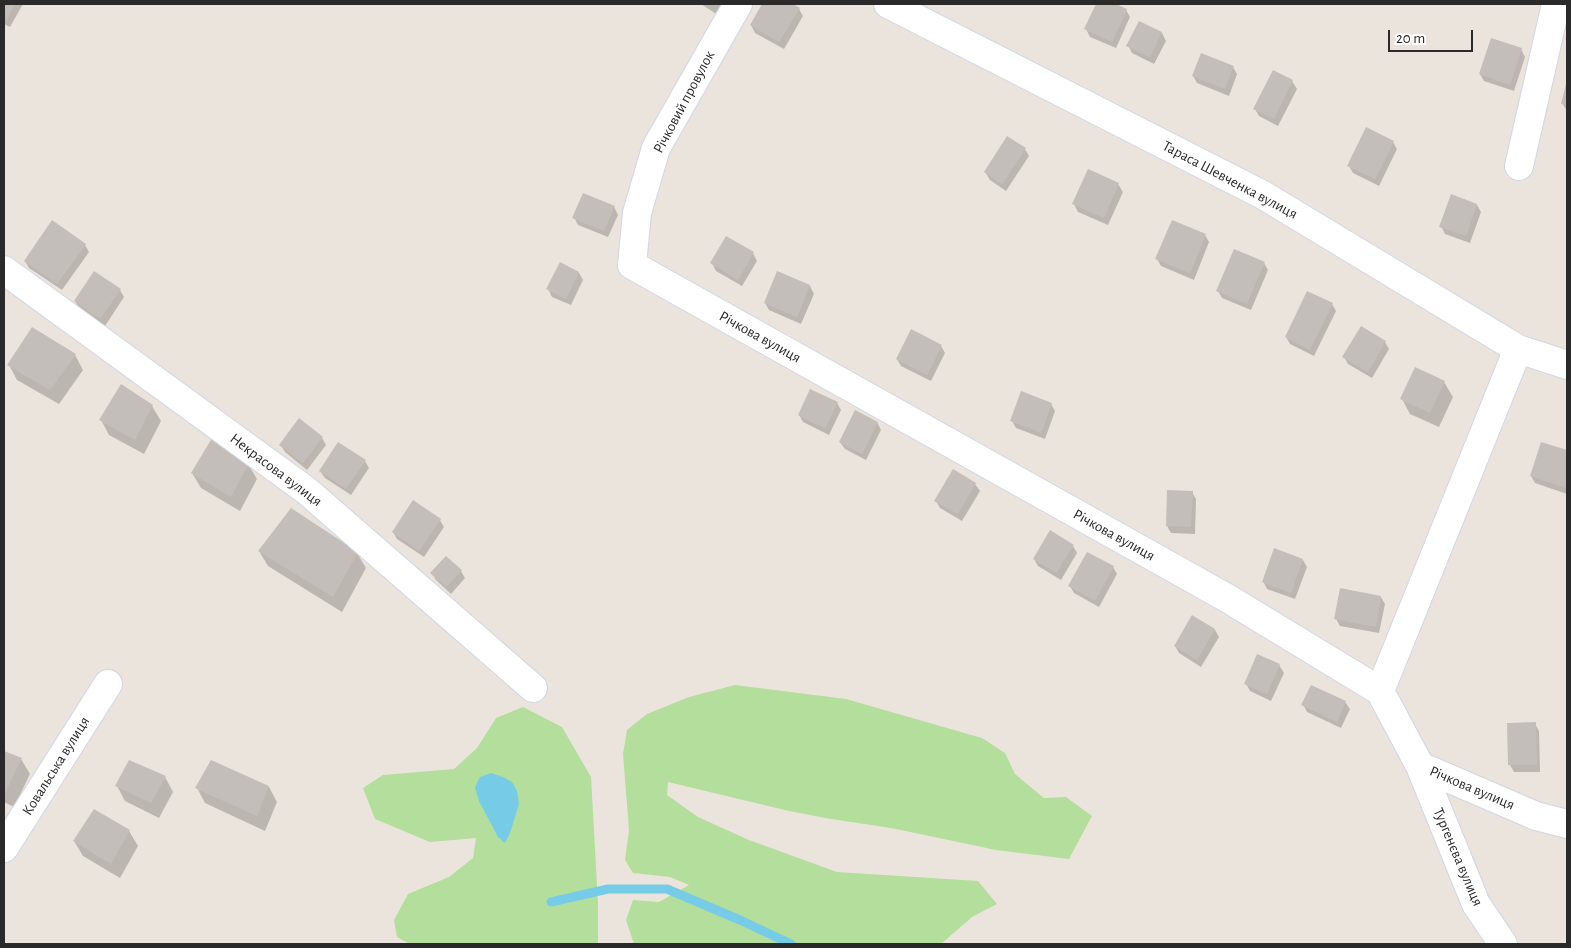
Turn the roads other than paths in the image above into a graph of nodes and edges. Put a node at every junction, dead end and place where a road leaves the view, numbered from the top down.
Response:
1 (738, 4) edge
2 (888, 4) edge
3 (1556, 4) edge
4 (1518, 166) dead end
5 (632, 265) joint
6 (4, 270) edge
7 (1518, 349) junction
8 (1567, 365) edge
9 (108, 684) dead end
10 (533, 688) dead end
11 (1380, 691) junction
12 (1420, 766) junction
13 (1567, 824) edge
14 (4, 848) edge
15 (1503, 944) edge

1 - 5 street, Річковий провулок
2 - 7 street, Тараса Шевченка вулиця
3 - 4 street
5 - 11 street, Річкова вулиця
6 - 10 street, Некрасова вулиця
7 - 8 street, Тараса Шевченка вулиця
7 - 11 street
9 - 14 street, Ковальська вулиця
11 - 12 street, Річкова вулиця
12 - 13 street, Річкова вулиця
12 - 15 street, Тургенєва вулиця

